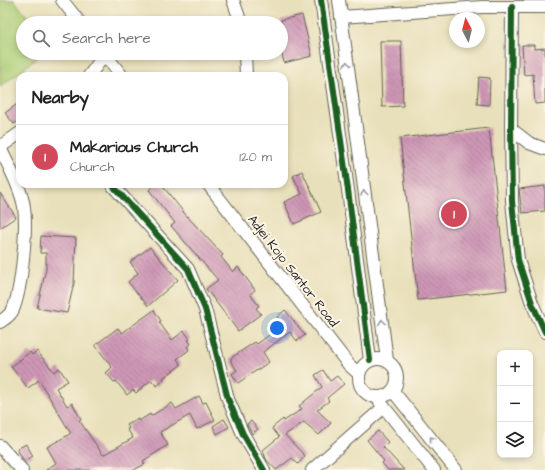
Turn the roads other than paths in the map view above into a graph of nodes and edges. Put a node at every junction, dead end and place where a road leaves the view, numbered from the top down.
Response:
1 (62, 0) edge
2 (234, 0) edge
3 (321, 0) edge
4 (339, 0) edge
5 (545, 6) edge
6 (512, 7) junction
7 (75, 16) edge
8 (239, 16) edge
9 (341, 17) junction
10 (100, 60) edge
11 (109, 60) edge
12 (245, 60) edge
13 (92, 72) edge
14 (119, 72) edge
15 (246, 72) edge
16 (511, 129) junction
17 (16, 136) edge
18 (0, 147) edge
19 (545, 149) edge
20 (16, 184) edge
21 (18, 188) edge
22 (115, 188) edge
23 (211, 188) edge
24 (0, 322) edge
25 (545, 332) edge
26 (370, 360) junction
27 (387, 360) junction
28 (358, 373) junction
29 (393, 391) junction
30 (380, 402) junction
31 (0, 446) edge
32 (22, 470) edge
33 (264, 470) edge
34 (312, 470) edge
35 (434, 470) edge
36 (456, 470) edge

1 - 7 street
2 - 8 street
3 - 26 street
4 - 9 street
5 - 6 street
6 - 9 street
6 - 16 street
27 -> 9 street
10 - 13 street
11 - 14 street
12 - 15 street
16 - 19 street
16 - 25 street
17 - 18 street
18 - 20 street
21 - 24 street
22 - 33 street
23 - 28 street, Adjei Kojo Santor Road
26 - 27 street
26 - 28 street
27 - 29 street
28 - 30 street
29 - 30 street
36 -> 29 street
30 - 34 street
30 - 35 street
31 - 32 street

